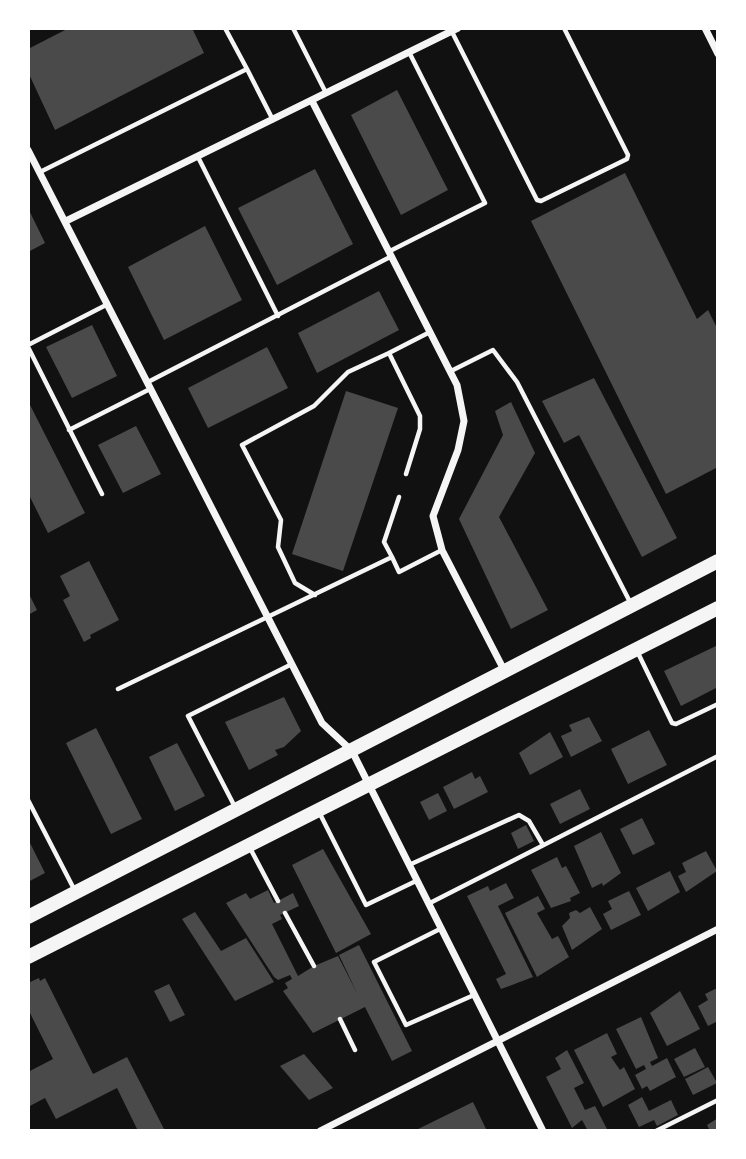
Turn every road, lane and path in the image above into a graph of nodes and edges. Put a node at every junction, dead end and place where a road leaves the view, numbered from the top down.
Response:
1 (225, 28) edge
2 (293, 28) edge
3 (564, 28) edge
4 (705, 28) edge
5 (453, 29) edge
6 (409, 52) junction
7 (718, 54) edge
8 (247, 69) junction
9 (326, 94) junction
10 (312, 101) junction
11 (272, 120) junction
12 (28, 150) edge
13 (198, 157) junction
14 (40, 172) junction
15 (66, 221) junction
16 (391, 253) junction
17 (108, 304) junction
18 (278, 316) junction
19 (430, 332) junction
20 (28, 346) edge
21 (389, 353) junction
22 (450, 372) junction
23 (149, 385) junction
24 (69, 430) junction
25 (406, 474) dead end
26 (102, 494) dead end
27 (398, 497) dead end
28 (442, 550) junction
29 (392, 557) junction
30 (718, 561) edge
31 (315, 595) junction
32 (632, 605) junction
33 (718, 608) edge
34 (268, 618) junction
35 (636, 649) junction
36 (292, 664) junction
37 (504, 670) junction
38 (118, 689) dead end
39 (718, 704) edge
40 (352, 751) junction
41 (718, 756) edge
42 (368, 783) junction
43 (28, 800) edge
44 (317, 808) junction
45 (237, 811) junction
46 (247, 844) junction
47 (543, 845) junction
48 (408, 866) junction
49 (416, 881) junction
50 (76, 892) junction
51 (278, 901) dead end
52 (428, 904) junction
53 (285, 913) dead end
54 (28, 917) edge
55 (440, 929) junction
56 (718, 929) edge
57 (28, 957) edge
58 (314, 965) dead end
59 (474, 995) junction
60 (340, 1020) dead end
61 (498, 1043) junction
62 (355, 1050) dead end
63 (718, 1100) edge
64 (320, 1131) edge
65 (543, 1131) edge
66 (656, 1131) edge

1 - 8 lane
2 - 9 lane
3 - 5 lane
4 - 7 street
5 - 6 street
6 - 9 street
6 - 16 lane
8 - 11 lane
8 - 14 lane
9 - 10 street
10 - 11 street
10 - 16 street
11 - 13 street
12 - 14 street
13 - 15 street
13 - 18 lane
14 - 15 street
15 - 17 street
16 - 18 lane
16 - 19 street
17 - 20 lane
17 - 23 street
18 - 23 lane
19 - 21 lane
19 - 22 street
20 - 24 lane
21 - 25 lane
21 - 31 lane
22 - 28 street
22 - 32 lane
23 - 24 lane
23 - 34 street
24 - 26 lane
27 - 29 lane
28 - 29 lane
28 - 37 street
29 - 31 lane
30 - 32 main road
31 - 34 lane
32 - 37 main road
33 - 35 main road
34 - 36 street
34 - 38 lane
35 - 39 lane
35 - 42 main road
36 - 40 street
36 - 45 lane
37 - 40 main road
40 - 42 street
40 - 45 main road
41 - 47 lane
42 - 44 main road
42 - 48 street
43 - 50 lane
44 - 46 main road
44 - 49 lane
45 - 50 main road
46 - 51 lane
46 - 57 main road
47 - 48 lane
47 - 52 lane
48 - 49 street
49 - 52 street
50 - 54 main road
52 - 55 street
53 - 58 lane
55 - 59 street
55 - 59 lane
56 - 61 street
59 - 61 street
60 - 62 lane
61 - 64 street
61 - 65 street
63 - 66 lane

